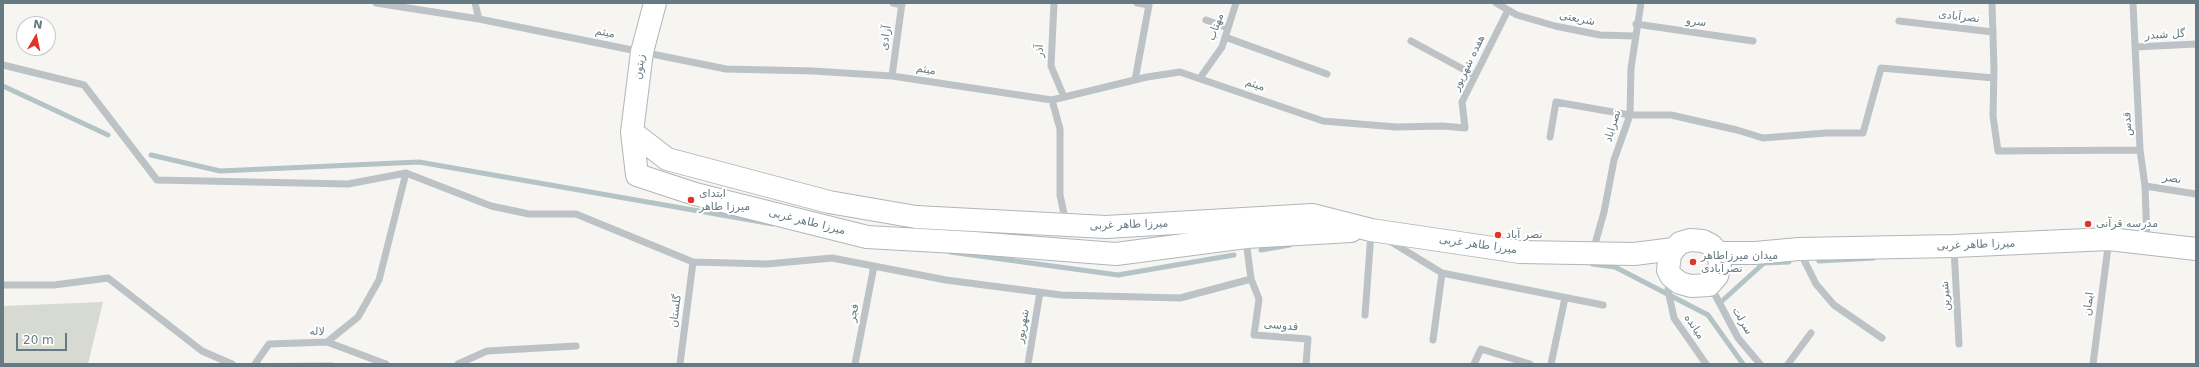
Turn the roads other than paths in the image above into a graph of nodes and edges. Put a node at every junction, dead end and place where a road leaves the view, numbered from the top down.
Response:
1 (376, 3) edge
2 (475, 3) edge
3 (655, 3) edge
4 (893, 3) edge
5 (1054, 3) edge
6 (1137, 3) edge
7 (1236, 3) edge
8 (1496, 3) edge
9 (1641, 3) edge
10 (1992, 3) edge
11 (2133, 3) edge
12 (902, 4) edge
13 (1508, 10) junction
14 (479, 19) junction
15 (1206, 20) dead end
16 (1899, 21) dead end
17 (1636, 24) junction
18 (1228, 28) junction
19 (1993, 32) junction
20 (1635, 36) junction
21 (1225, 37) junction
22 (1411, 41) dead end
23 (1753, 42) dead end
24 (2196, 44) edge
25 (2135, 47) junction
26 (642, 52) junction
27 (3, 65) edge
28 (1327, 74) dead end
29 (1474, 75) junction
30 (892, 76) junction
31 (1200, 78) junction
32 (1994, 78) junction
33 (1136, 80) junction
34 (1064, 98) junction
35 (1052, 100) junction
36 (1630, 115) junction
37 (1465, 128) joint
38 (632, 132) junction
39 (1550, 137) dead end
40 (2140, 150) junction
41 (406, 173) junction
42 (2145, 186) junction
43 (2196, 194) edge
44 (1067, 225) junction
45 (1371, 230) junction
46 (1246, 237) junction
47 (2148, 243) junction
48 (1954, 246) junction
49 (2108, 247) dead end
50 (1798, 248) junction
51 (2196, 249) edge
52 (1592, 253) junction
53 (1718, 253) junction
54 (1755, 253) junction
55 (693, 262) junction
56 (874, 266) junction
57 (1670, 269) junction
58 (1442, 273) junction
59 (1251, 279) junction
60 (1713, 280) junction
61 (3, 285) edge
62 (1040, 292) junction
63 (1565, 298) junction
64 (1603, 304) dead end
65 (1365, 315) dead end
66 (1811, 333) dead end
67 (1882, 338) dead end
68 (1433, 340) dead end
69 (327, 342) junction
70 (1959, 344) dead end
71 (576, 346) dead end
72 (232, 364) edge
73 (255, 364) edge
74 (386, 364) edge
75 (458, 364) edge
76 (680, 364) edge
77 (855, 364) edge
78 (1028, 364) edge
79 (1306, 364) edge
80 (1474, 364) edge
81 (1530, 364) edge
82 (1551, 364) edge
83 (1706, 364) edge
84 (1760, 364) edge
85 (1788, 364) edge
86 (2093, 364) edge

1 - 14 street, میثم
2 - 14 street
3 - 26 main road, زیتون
4 - 12 street
5 - 34 street, آذر
6 - 33 street
7 - 18 street, مهتاب
8 - 13 street, شریعتی
9 - 17 street, نصراباد
10 - 19 street
11 - 25 street, قدس
12 - 30 street, آزادی
13 - 20 street, شریعتی
13 - 29 street, هفده شهریور
14 - 26 street, میثم
15 - 18 street
16 - 19 street, نصرآبادی
17 - 20 street, نصراباد
17 - 23 street, سرو
18 - 21 street, مهتاب
19 - 32 street
20 - 36 street, نصراباد
21 - 28 street
21 - 31 street, مهتاب
22 - 29 street
24 - 25 street, گل شبدر
25 - 40 street, قدس
26 - 30 street, میثم
26 - 38 main road, زیتون
27 - 41 street
29 - 37 street, هفده شهریور
30 - 35 street, میثم
31 - 33 street, میثم
31 - 37 street, میثم
32 - 36 street
32 - 40 street
33 - 34 street, میثم
34 - 35 street, میثم
35 - 44 street
36 - 39 street
36 - 52 street, نصراباد
38 - 44 main road, میرزا طاهر غربی
38 - 46 main road, میرزا طاهر غربی
40 - 42 street, قدس
41 - 55 street
41 - 69 street
42 - 43 street, نصر
42 - 47 street, قدس
44 - 45 main road, میرزا طاهر غربی
45 - 46 main road, میرزا طاهر غربی
45 - 52 main road, میرزا طاهر غربی
45 - 58 street
45 - 65 street
46 - 59 street, قدوسی
47 - 48 main road, میرزا طاهر غربی
47 - 51 main road, میرزا طاهر غربی
48 - 50 main road, میرزا طاهر غربی
48 - 70 street, شیرین
49 - 86 street, ایمان
50 - 54 main road, میرزا طاهر غربی
50 - 67 street
52 - 57 main road, میرزا طاهر غربی
53 - 54 main road, میرزا طاهر غربی
53 - 57 main road, میرزا طاهر غربی
53 - 60 main road
54 - 60 main road, میرزا طاهر غربی
55 - 56 street
55 - 76 street, گلستان
56 - 62 street
56 - 77 street, فجر
57 - 60 main road, میرزا طاهر غربی
57 - 83 street, میانده
58 - 63 street
58 - 68 street
59 - 62 street
59 - 79 street, قدوسی
60 - 84 street, سرلت
61 - 72 street
62 - 78 street, شهریور
63 - 64 street
63 - 82 street
66 - 85 street
69 - 73 street, لاله
69 - 74 street, لاله
71 - 75 street
80 - 81 street

